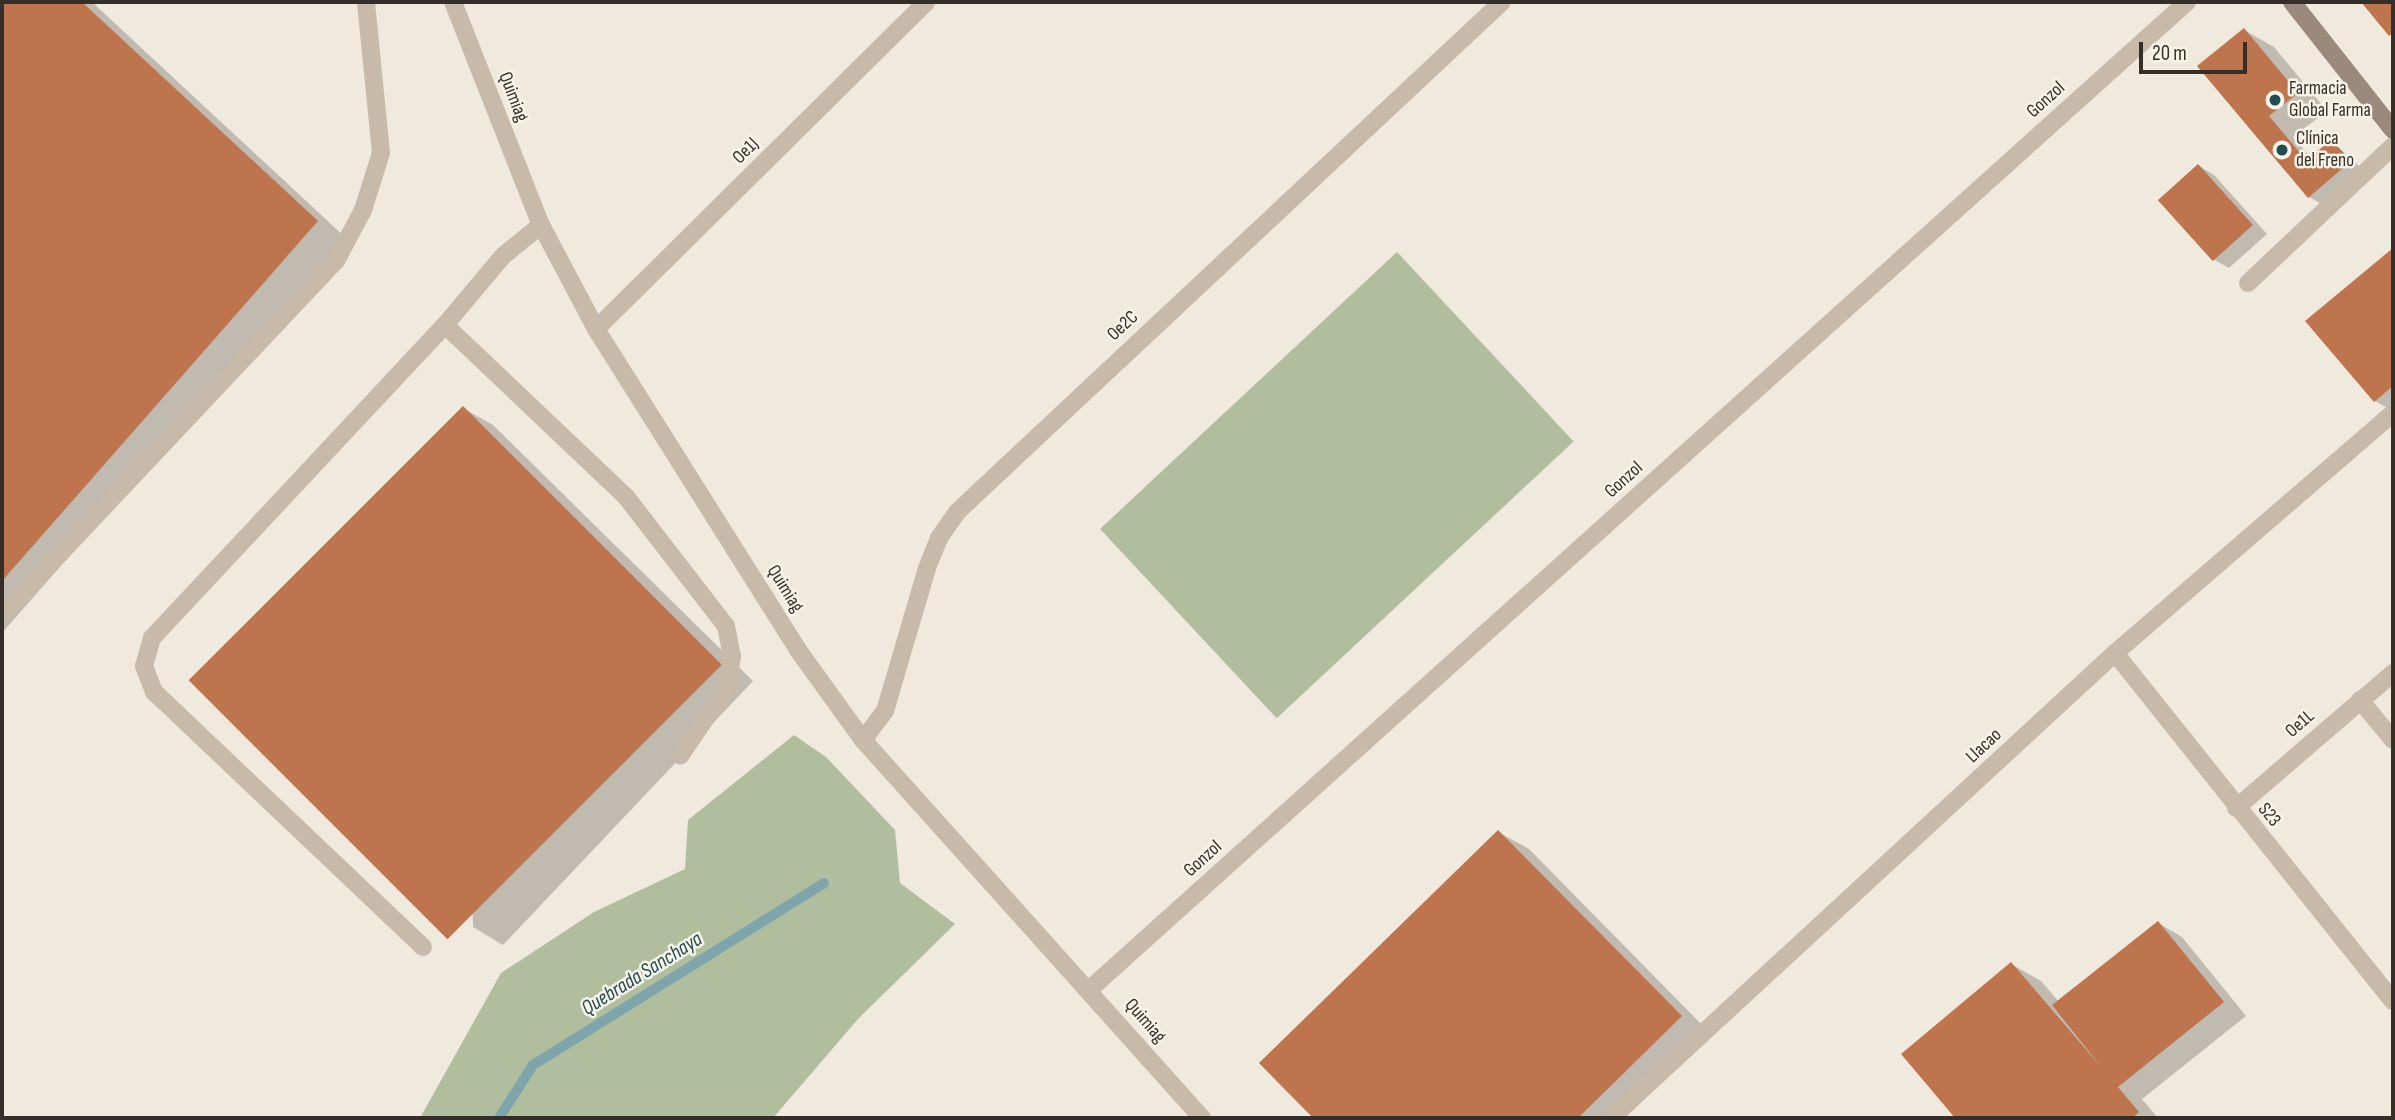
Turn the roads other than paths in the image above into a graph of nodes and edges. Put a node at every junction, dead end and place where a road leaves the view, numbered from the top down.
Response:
1 (366, 2) edge
2 (453, 2) edge
3 (926, 2) edge
4 (1502, 2) edge
5 (2186, 2) edge
6 (2292, 2) edge
7 (2393, 130) edge
8 (2393, 146) edge
9 (541, 225) junction
10 (2248, 283) dead end
11 (445, 325) junction
12 (596, 329) junction
13 (2393, 414) edge
14 (2, 615) edge
15 (2115, 653) junction
16 (2393, 673) edge
17 (2360, 700) junction
18 (863, 740) junction
19 (2393, 740) edge
20 (680, 756) dead end
21 (2236, 808) junction
22 (423, 947) dead end
23 (1090, 989) junction
24 (2393, 1001) edge
25 (1202, 1118) edge
26 (1611, 1118) edge

1 - 14 street
2 - 9 street, Quimiag
3 - 12 street, Oe1J
4 - 18 street, Oe2C
5 - 23 street, Gonzol
6 - 7 main road
8 - 10 street
9 - 11 street
9 - 12 street, Quimiag
11 - 20 street
11 - 22 street
12 - 18 street, Quimiag
13 - 15 street, Llacao
15 - 21 street, S23
15 - 26 street, Llacao
16 - 17 street, Oe1L
17 - 19 street
17 - 21 street, Oe1L
18 - 23 street, Quimiag
21 - 24 street, S23
23 - 25 street, Quimiag

